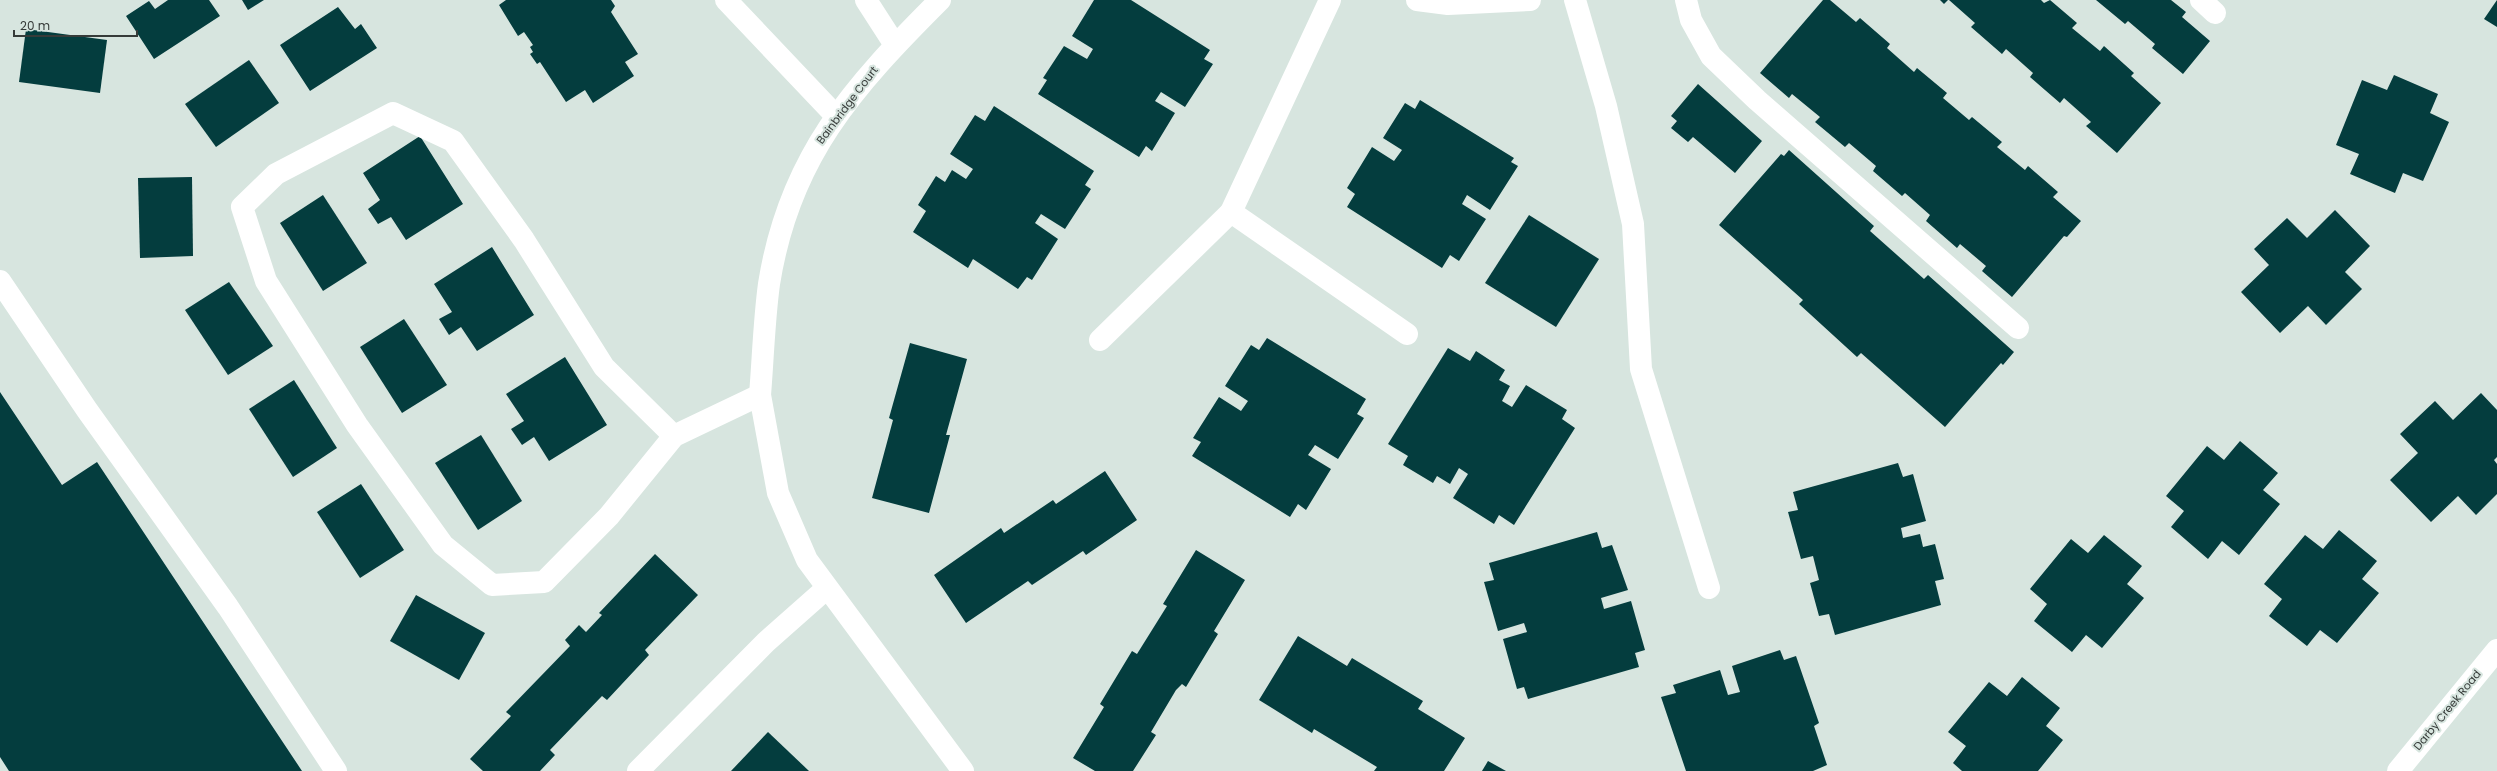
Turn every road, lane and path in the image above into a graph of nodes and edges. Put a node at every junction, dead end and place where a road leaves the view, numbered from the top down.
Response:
1 (726, 0) edge
2 (866, 0) edge
3 (940, 0) edge
4 (1330, 0) edge
5 (1417, 0) edge
6 (1530, 0) edge
7 (1575, 0) edge
8 (1686, 0) edge
9 (895, 45) junction
10 (836, 116) junction
11 (1231, 212) junction
12 (0, 281) edge
13 (2018, 328) dead end
14 (1407, 334) dead end
15 (1100, 340) dead end
16 (760, 395) junction
17 (674, 436) junction
18 (827, 588) junction
19 (1709, 588) dead end
20 (2497, 650) edge
21 (336, 771) edge
22 (638, 771) edge
23 (963, 771) edge
24 (2398, 771) edge

1 - 10 street
2 - 9 street
3 - 9 street, Bainbridge Court
4 - 11 street
5 - 6 street
7 - 19 street
8 - 13 street
9 - 10 street, Bainbridge Court
10 - 16 street, Bainbridge Court
11 - 14 street
11 - 15 street
12 - 21 street
16 - 17 street
16 - 18 street, Bainbridge Court
17 - 17 street
18 - 22 street
18 - 23 street, Bainbridge Court
20 - 24 street, Darby Creek Road

